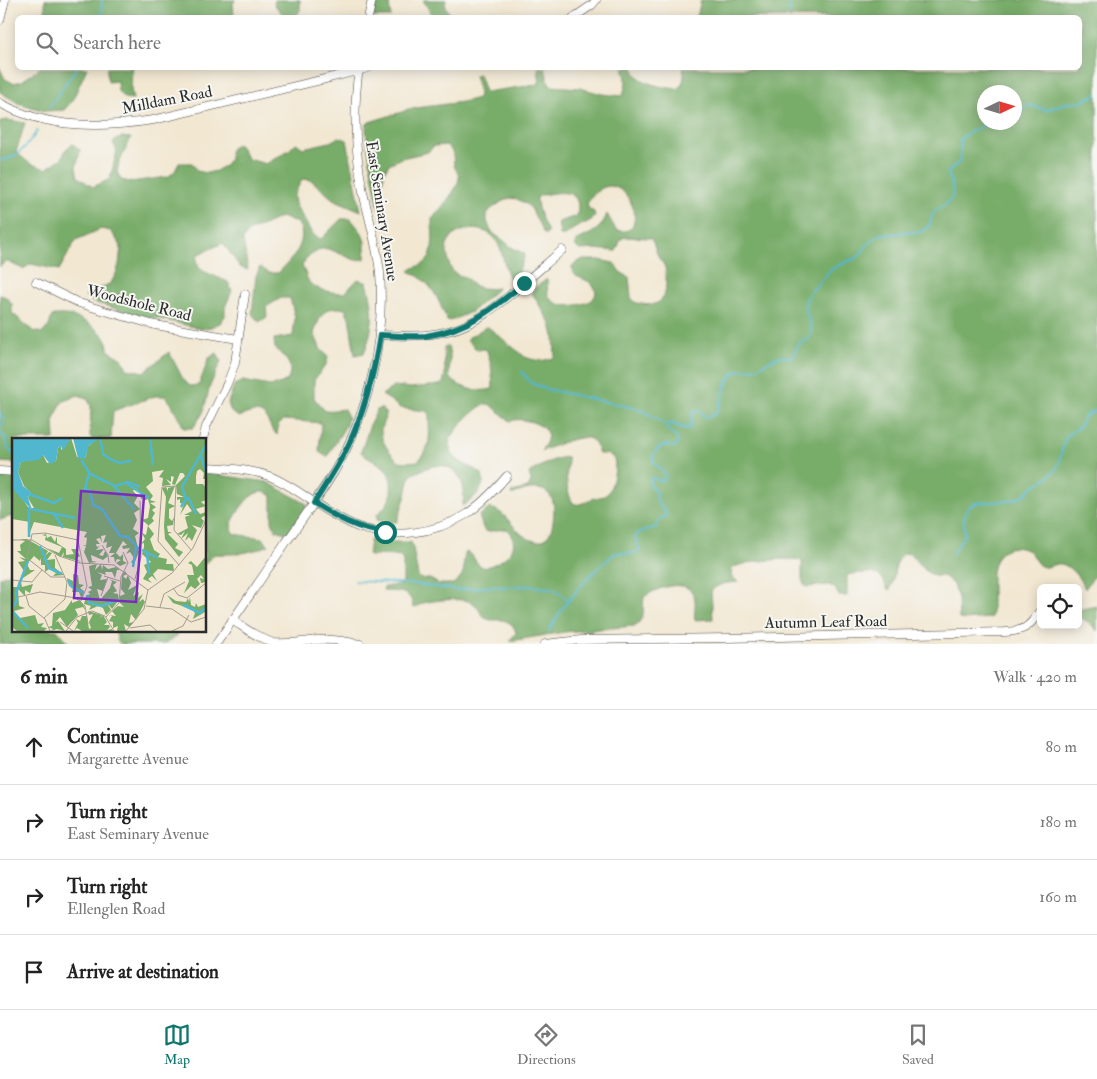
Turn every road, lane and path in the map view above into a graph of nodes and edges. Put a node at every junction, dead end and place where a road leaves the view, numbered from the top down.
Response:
1 (4, 0) edge
2 (372, 0) edge
3 (596, 0) edge
4 (369, 15) edge
5 (577, 15) edge
6 (0, 20) edge
7 (356, 70) edge
8 (359, 70) edge
9 (0, 103) edge
10 (562, 250) dead end
11 (36, 282) dead end
12 (245, 294) dead end
13 (380, 335) junction
14 (238, 339) junction
15 (203, 438) edge
16 (206, 468) edge
17 (507, 476) dead end
18 (314, 503) junction
19 (1037, 615) edge
20 (232, 620) junction
21 (216, 644) edge
22 (360, 644) edge
23 (545, 644) edge

1 - 6 street
2 - 4 street
3 - 5 street
7 - 9 street, Milldam Road
8 - 13 street, East Seminary Avenue
10 - 13 street
11 - 14 street, Woodshole Road
12 - 14 street
13 - 18 street, East Seminary Avenue
14 - 15 street
16 - 18 street
17 - 18 street
18 - 20 street, East Seminary Avenue
19 - 23 street, Autumn Leaf Road
20 - 21 street, East Seminary Avenue
20 - 22 street

